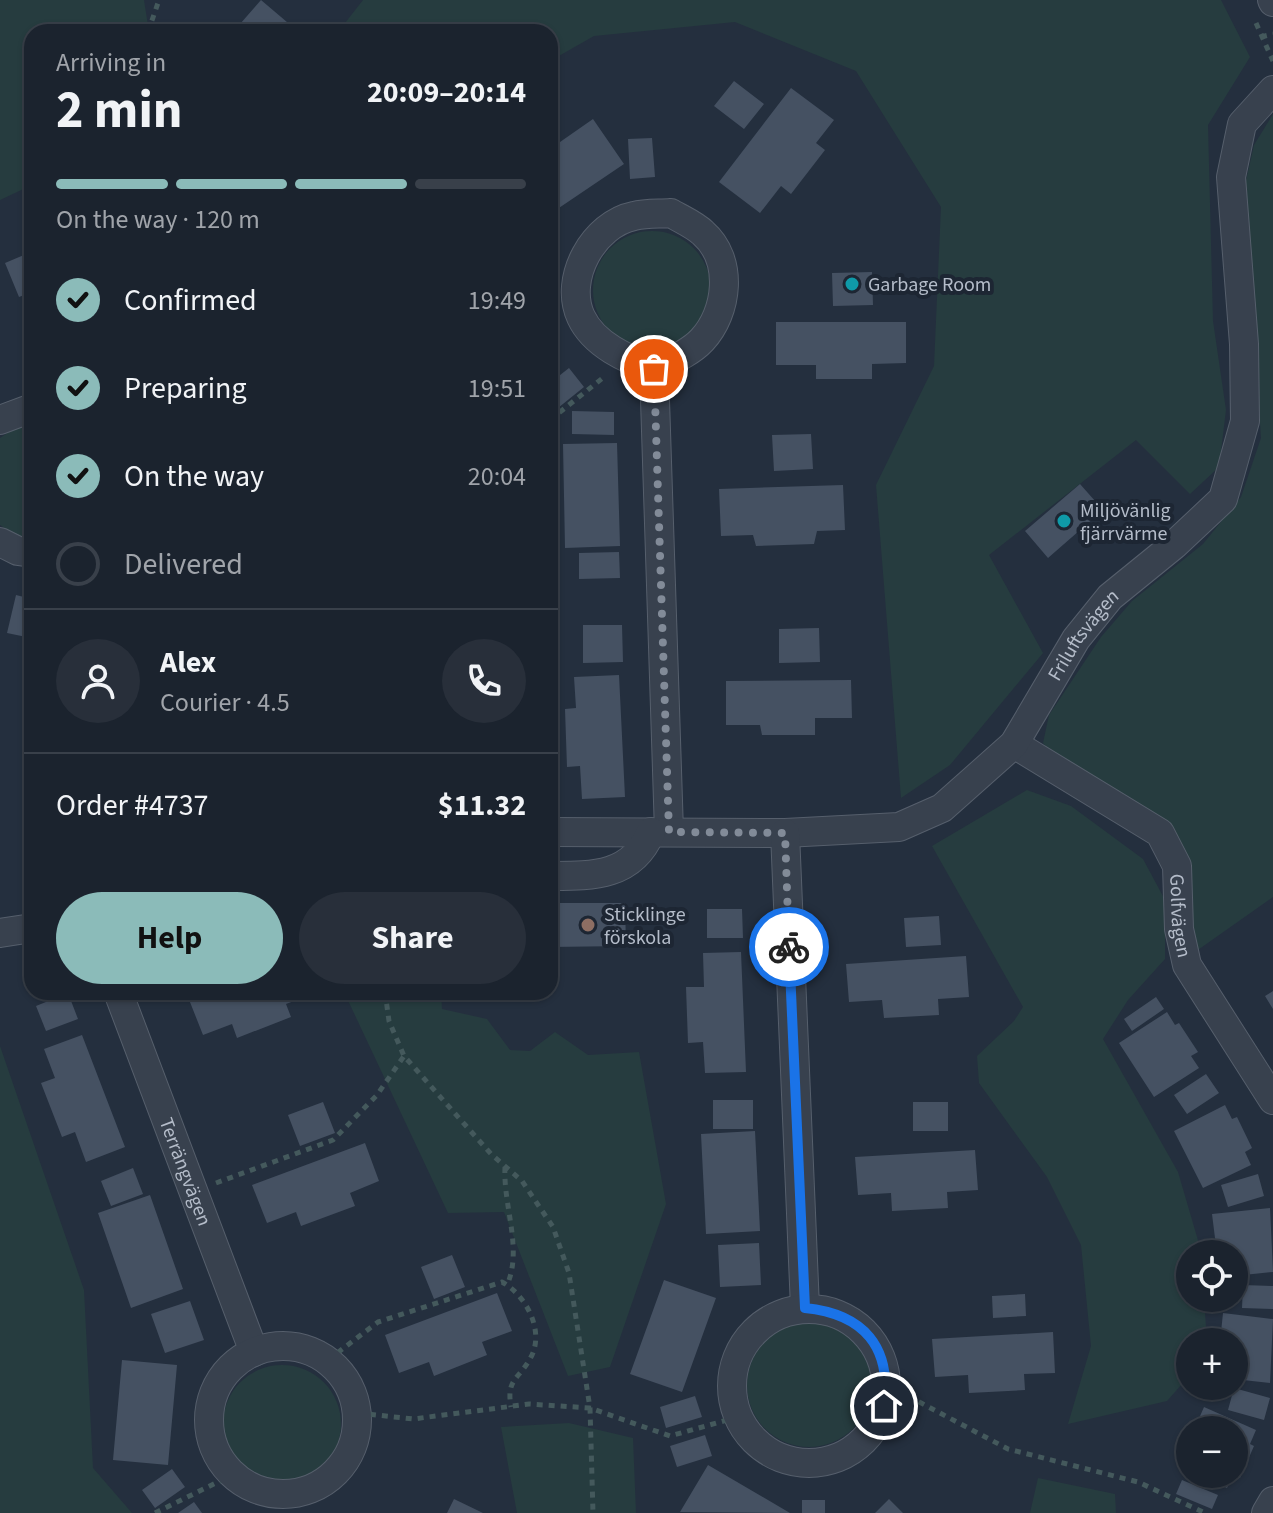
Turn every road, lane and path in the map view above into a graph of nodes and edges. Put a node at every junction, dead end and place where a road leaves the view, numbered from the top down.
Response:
1 (159, 0) edge
2 (1266, 5) edge
3 (151, 24) edge
4 (1273, 34) edge
5 (1261, 37) junction
6 (1273, 61) edge
7 (1273, 90) edge
8 (627, 359) junction
9 (654, 369) junction
10 (24, 411) edge
11 (558, 414) edge
12 (0, 420) edge
13 (0, 542) edge
14 (24, 552) edge
15 (1014, 744) junction
16 (558, 832) edge
17 (660, 832) junction
18 (785, 833) junction
19 (558, 876) edge
20 (24, 929) edge
21 (0, 933) edge
22 (121, 1000) edge
23 (386, 1000) edge
24 (404, 1056) junction
25 (1273, 1100) edge
26 (505, 1167) junction
27 (194, 1192) junction
28 (507, 1285) junction
29 (805, 1308) junction
30 (254, 1352) junction
31 (328, 1360) junction
32 (887, 1385) junction
33 (511, 1407) junction
34 (590, 1408) junction
35 (358, 1413) junction
36 (738, 1417) junction
37 (232, 1475) junction
38 (1273, 1501) edge
39 (155, 1513) edge
40 (593, 1513) edge
41 (1205, 1513) edge
42 (1266, 1513) edge

1 - 3 path
2 - 5 path
4 - 5 path
5 - 6 path
7 - 15 street, Friluftsvägen
8 - 9 street
8 - 9 street
8 - 11 path
9 - 17 street
10 - 12 street
13 - 14 street
15 - 18 street, Friluftsvägen
15 - 25 street, Golfvägen
16 - 17 street, Friluftsvägen
17 - 18 street, Friluftsvägen
17 - 19 street
18 - 29 street
20 - 21 street
22 - 27 street, Terrängvägen
23 - 24 path
24 - 26 path
24 - 27 path
26 - 28 path
26 - 34 path
27 - 30 street, Terrängvägen
28 - 31 path
28 - 33 path
29 - 32 street
29 - 36 street
30 - 31 street
30 - 37 street
31 - 35 street
32 - 36 street
32 - 41 path
33 - 34 path
33 - 35 path
34 - 36 path
34 - 40 path
35 - 37 street
37 - 39 path
38 - 42 street

